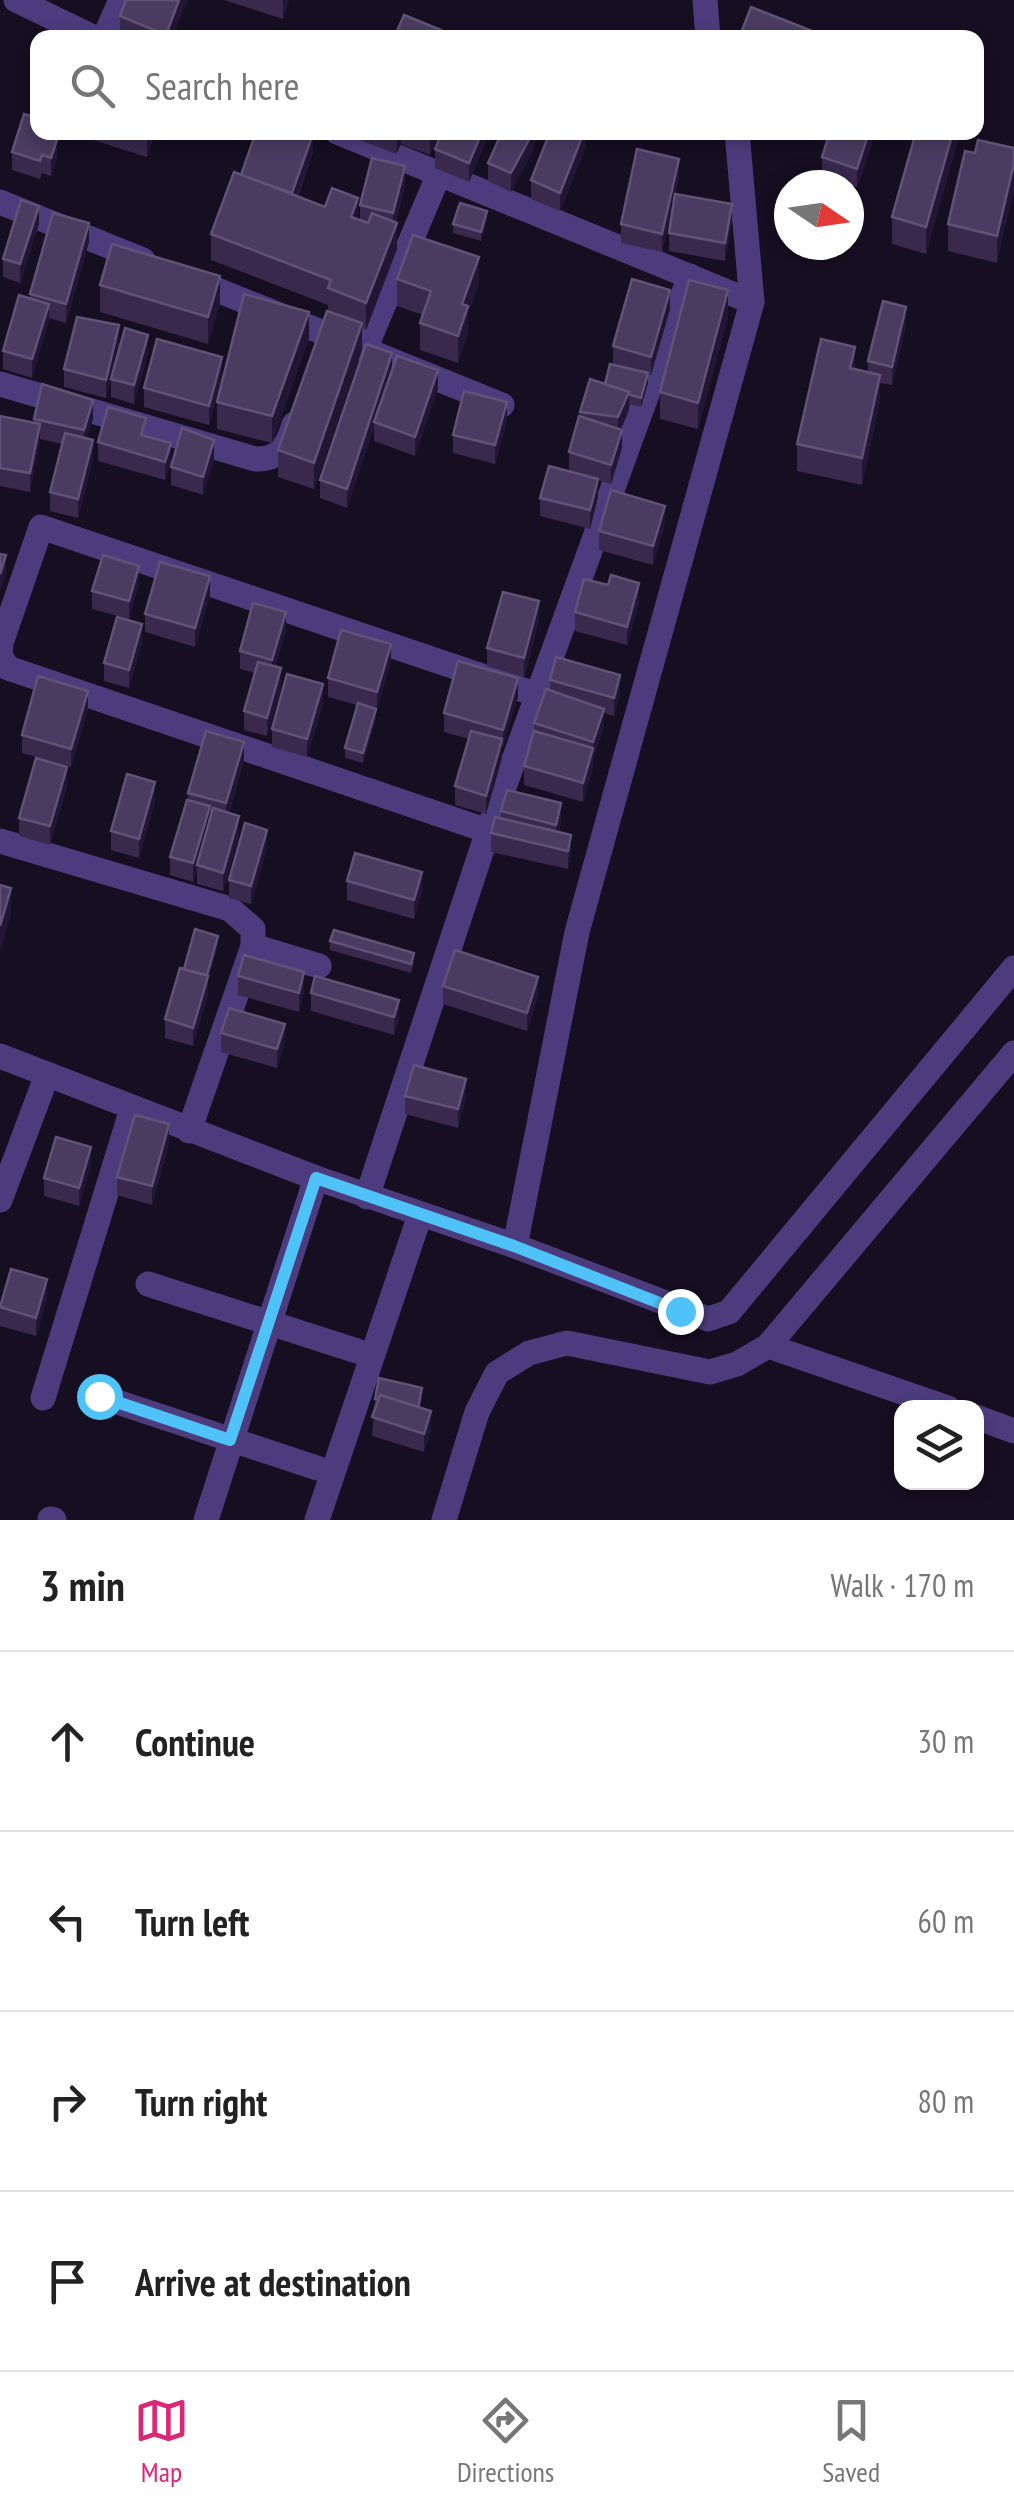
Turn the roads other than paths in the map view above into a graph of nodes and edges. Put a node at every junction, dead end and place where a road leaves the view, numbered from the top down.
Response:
1 (16, 0) edge
2 (121, 0) edge
3 (705, 0) edge
4 (78, 30) edge
5 (108, 30) edge
6 (707, 30) edge
7 (356, 140) edge
8 (738, 140) edge
9 (440, 174) junction
10 (0, 202) edge
11 (690, 276) junction
12 (752, 302) junction
13 (365, 349) junction
14 (0, 384) edge
15 (301, 402) edge
16 (502, 405) edge
17 (538, 695) junction
18 (488, 831) junction
19 (0, 841) edge
20 (253, 946) junction
21 (320, 966) dead end
22 (1014, 968) edge
23 (1014, 1053) edge
24 (0, 1056) edge
25 (47, 1075) junction
26 (132, 1108) junction
27 (189, 1131) junction
28 (316, 1178) junction
29 (367, 1197) junction
30 (0, 1200) edge
31 (420, 1215) junction
32 (514, 1246) junction
33 (148, 1284) dead end
34 (269, 1322) junction
35 (768, 1346) junction
36 (356, 1351) dead end
37 (99, 1396) dead end
38 (44, 1398) dead end
39 (925, 1400) edge
40 (984, 1420) edge
41 (1014, 1431) edge
42 (230, 1440) junction
43 (317, 1468) dead end
44 (206, 1520) edge
45 (317, 1520) edge
46 (444, 1520) edge

1 - 4 street
2 - 5 street
3 - 6 street
7 - 9 street
8 - 12 street
9 - 11 street
9 - 13 street
10 - 13 street
11 - 12 street
11 - 17 street
12 - 32 street
13 - 16 street
14 - 15 street
17 - 18 street
17 - 18 street
18 - 29 street
19 - 20 street
20 - 21 street
20 - 27 street
22 - 32 street
23 - 35 street
24 - 25 street
25 - 26 street
25 - 30 street
26 - 27 street
26 - 38 street
27 - 28 street
28 - 29 street
28 - 34 street
29 - 31 street
31 - 32 street
31 - 45 street
33 - 34 street
34 - 36 street
34 - 42 street
35 - 39 street
35 - 46 street
37 - 42 street
40 - 41 street
42 - 43 street
42 - 44 street

